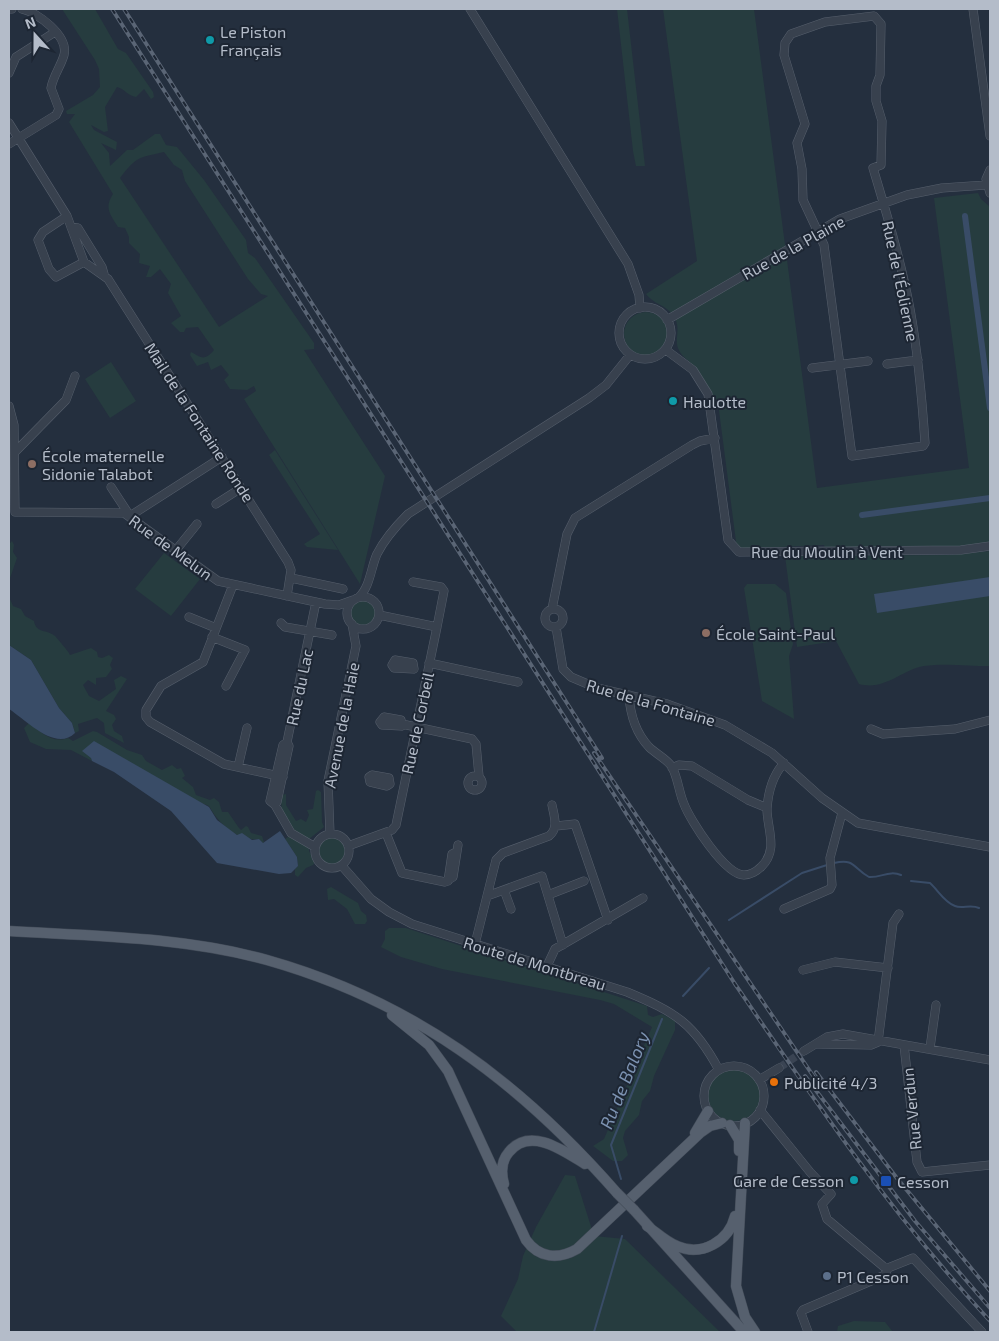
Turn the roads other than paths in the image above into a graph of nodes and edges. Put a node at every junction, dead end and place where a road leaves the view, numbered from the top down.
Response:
1 (22, 9) edge
2 (470, 9) edge
3 (974, 9) edge
4 (56, 32) junction
5 (9, 73) edge
6 (9, 123) edge
7 (990, 136) edge
8 (18, 139) junction
9 (9, 144) edge
10 (990, 170) edge
11 (986, 185) junction
12 (990, 193) edge
13 (882, 202) junction
14 (67, 216) junction
15 (71, 227) junction
16 (817, 230) junction
17 (84, 262) junction
18 (104, 274) junction
19 (640, 308) junction
20 (667, 320) junction
21 (666, 350) junction
22 (630, 355) junction
23 (918, 360) junction
24 (868, 362) dead end
25 (886, 364) dead end
26 (840, 365) junction
27 (812, 368) dead end
28 (75, 376) dead end
29 (9, 406) edge
30 (715, 438) junction
31 (15, 452) junction
32 (222, 457) junction
33 (112, 487) dead end
34 (241, 488) junction
35 (216, 504) dead end
36 (12, 514) edge
37 (130, 516) junction
38 (197, 524) dead end
39 (990, 546) edge
40 (176, 550) junction
41 (377, 555) junction
42 (291, 578) junction
43 (412, 582) dead end
44 (233, 584) junction
45 (342, 589) dead end
46 (287, 596) junction
47 (356, 599) junction
48 (316, 602) junction
49 (325, 604) junction
50 (378, 606) junction
51 (552, 609) junction
52 (379, 615) junction
53 (189, 617) dead end
54 (350, 622) junction
55 (281, 623) dead end
56 (436, 627) junction
57 (556, 627) junction
58 (216, 628) junction
59 (367, 628) junction
60 (310, 631) junction
61 (332, 635) dead end
62 (212, 637) junction
63 (356, 646) junction
64 (428, 667) junction
65 (414, 668) dead end
66 (518, 682) dead end
67 (226, 686) dead end
68 (629, 695) junction
69 (990, 720) edge
70 (402, 724) dead end
71 (416, 727) junction
72 (246, 728) dead end
73 (871, 730) dead end
74 (784, 763) junction
75 (238, 767) junction
76 (672, 768) junction
77 (279, 776) junction
78 (479, 776) dead end
79 (390, 782) dead end
80 (404, 785) junction
81 (552, 804) dead end
82 (768, 808) junction
83 (842, 813) junction
84 (556, 826) junction
85 (386, 833) junction
86 (330, 834) junction
87 (348, 846) junction
88 (315, 847) junction
89 (990, 847) edge
90 (457, 848) dead end
91 (342, 866) junction
92 (584, 881) dead end
93 (504, 890) junction
94 (548, 895) junction
95 (487, 896) junction
96 (643, 898) dead end
97 (511, 909) dead end
98 (784, 909) dead end
99 (899, 914) dead end
100 (608, 920) junction
101 (9, 931) edge
102 (475, 944) junction
103 (563, 945) junction
104 (547, 966) junction
105 (888, 968) junction
106 (803, 970) dead end
107 (355, 992) junction
108 (936, 1004) dead end
109 (878, 1042) junction
110 (904, 1044) junction
111 (930, 1048) junction
112 (804, 1051) tunnel mouth
113 (990, 1060) edge
114 (779, 1068) tunnel mouth
115 (719, 1070) junction
116 (759, 1080) junction
117 (760, 1110) junction
118 (708, 1111) junction
119 (745, 1123) junction
120 (726, 1124) junction
121 (990, 1165) edge
122 (596, 1169) junction
123 (647, 1226) junction
124 (888, 1268) junction
125 (744, 1332) edge
126 (755, 1332) edge
127 (808, 1332) edge
128 (982, 1332) edge

1 - 4 street
2 - 19 street
3 - 7 street
4 - 5 street
4 - 8 street
6 - 8 street
8 - 9 street
8 - 14 street
10 - 11 street
11 - 12 street
11 - 13 street, Rue de la Plaine
13 - 16 street, Rue de la Plaine
13 - 16 street, Rue de l'Éolienne
13 - 23 street, Rue de l'Éolienne
14 - 15 street
14 - 17 street
15 - 17 street
15 - 18 street
16 - 20 street, Rue de la Plaine
16 - 26 street, Rue de l'Éolienne
17 - 18 street, Mail de la Fontaine Ronde
18 - 32 street, Mail de la Fontaine Ronde
19 - 20 street
19 - 22 street
20 - 21 street
21 - 22 street
21 - 30 street, Rue du Moulin à Vent
22 - 41 street
23 - 25 street, Rue de l'Éolienne
23 - 26 street, Rue de l'Éolienne
24 - 26 street
26 - 27 street
28 - 31 street
29 - 31 street
30 - 39 street, Rue du Moulin à Vent
30 - 51 street
31 - 36 street
32 - 34 street, Mail de la Fontaine Ronde
32 - 37 street
33 - 37 street
34 - 35 street
34 - 42 street, Mail de la Fontaine Ronde
36 - 37 street, Rue de Melun
37 - 40 street, Rue de Melun
38 - 40 street
40 - 44 street, Rue de Melun
41 - 47 street
41 - 50 street
42 - 45 street
42 - 46 street
43 - 56 street, Rue de Corbeil
44 - 46 street, Rue de Melun
44 - 58 street
46 - 48 street, Rue de Melun
47 - 49 street, Rue de Melun
47 - 50 street
47 - 54 street
48 - 49 street, Rue de Melun
48 - 60 street, Rue du Lac
49 - 54 street, Rue de Melun
50 - 52 street
51 - 57 street
51 - 57 street
52 - 56 street
52 - 59 street
53 - 58 street
54 - 59 street
54 - 63 street, Avenue de la Haie
55 - 60 street
56 - 64 street, Rue de Corbeil
57 - 68 street, Rue de la Fontaine
58 - 62 street
59 - 63 street, Avenue de la Haie
60 - 61 street
60 - 77 street, Rue du Lac
62 - 67 street
62 - 75 street
63 - 86 street, Avenue de la Haie
64 - 65 street
64 - 66 street
64 - 71 street, Rue de Corbeil
68 - 74 street, Rue de la Fontaine
68 - 76 street
69 - 73 street
70 - 71 street
71 - 78 street
71 - 80 street, Rue de Corbeil
72 - 75 street
74 - 82 street
74 - 83 street, Rue de la Fontaine
75 - 77 street
76 - 82 street
76 - 82 street
77 - 88 street, Rue du Lac
79 - 80 street
80 - 85 street, Rue de Corbeil
81 - 84 street
83 - 89 street, Rue de la Fontaine
83 - 98 street
84 - 95 street
84 - 100 street
85 - 87 street
85 - 90 street
86 - 87 street
86 - 88 street
87 - 91 street
88 - 91 street
91 - 102 street, Route de Montbreau
92 - 94 street
93 - 94 street
93 - 95 street
93 - 97 street
94 - 103 street
95 - 102 street
96 - 100 street
99 - 105 street
100 - 103 street
101 - 107 main road
102 - 104 street, Route de Montbreau
103 - 104 street
104 - 115 street, Route de Montbreau
105 - 106 street
105 - 109 street
107 - 120 main road
107 - 122 main road
108 - 111 street
109 - 110 street
109 - 112 street
110 - 111 street
110 - 121 street, Rue Verdun
111 - 113 street
114 - 116 street
115 - 116 street
115 - 118 street
116 - 117 street
117 - 119 street
117 - 124 street
118 - 120 street
118 - 122 main road
119 - 120 street
119 - 126 main road
120 - 123 main road
122 - 123 main road, bridge
123 - 125 main road
124 - 127 street
124 - 128 street

